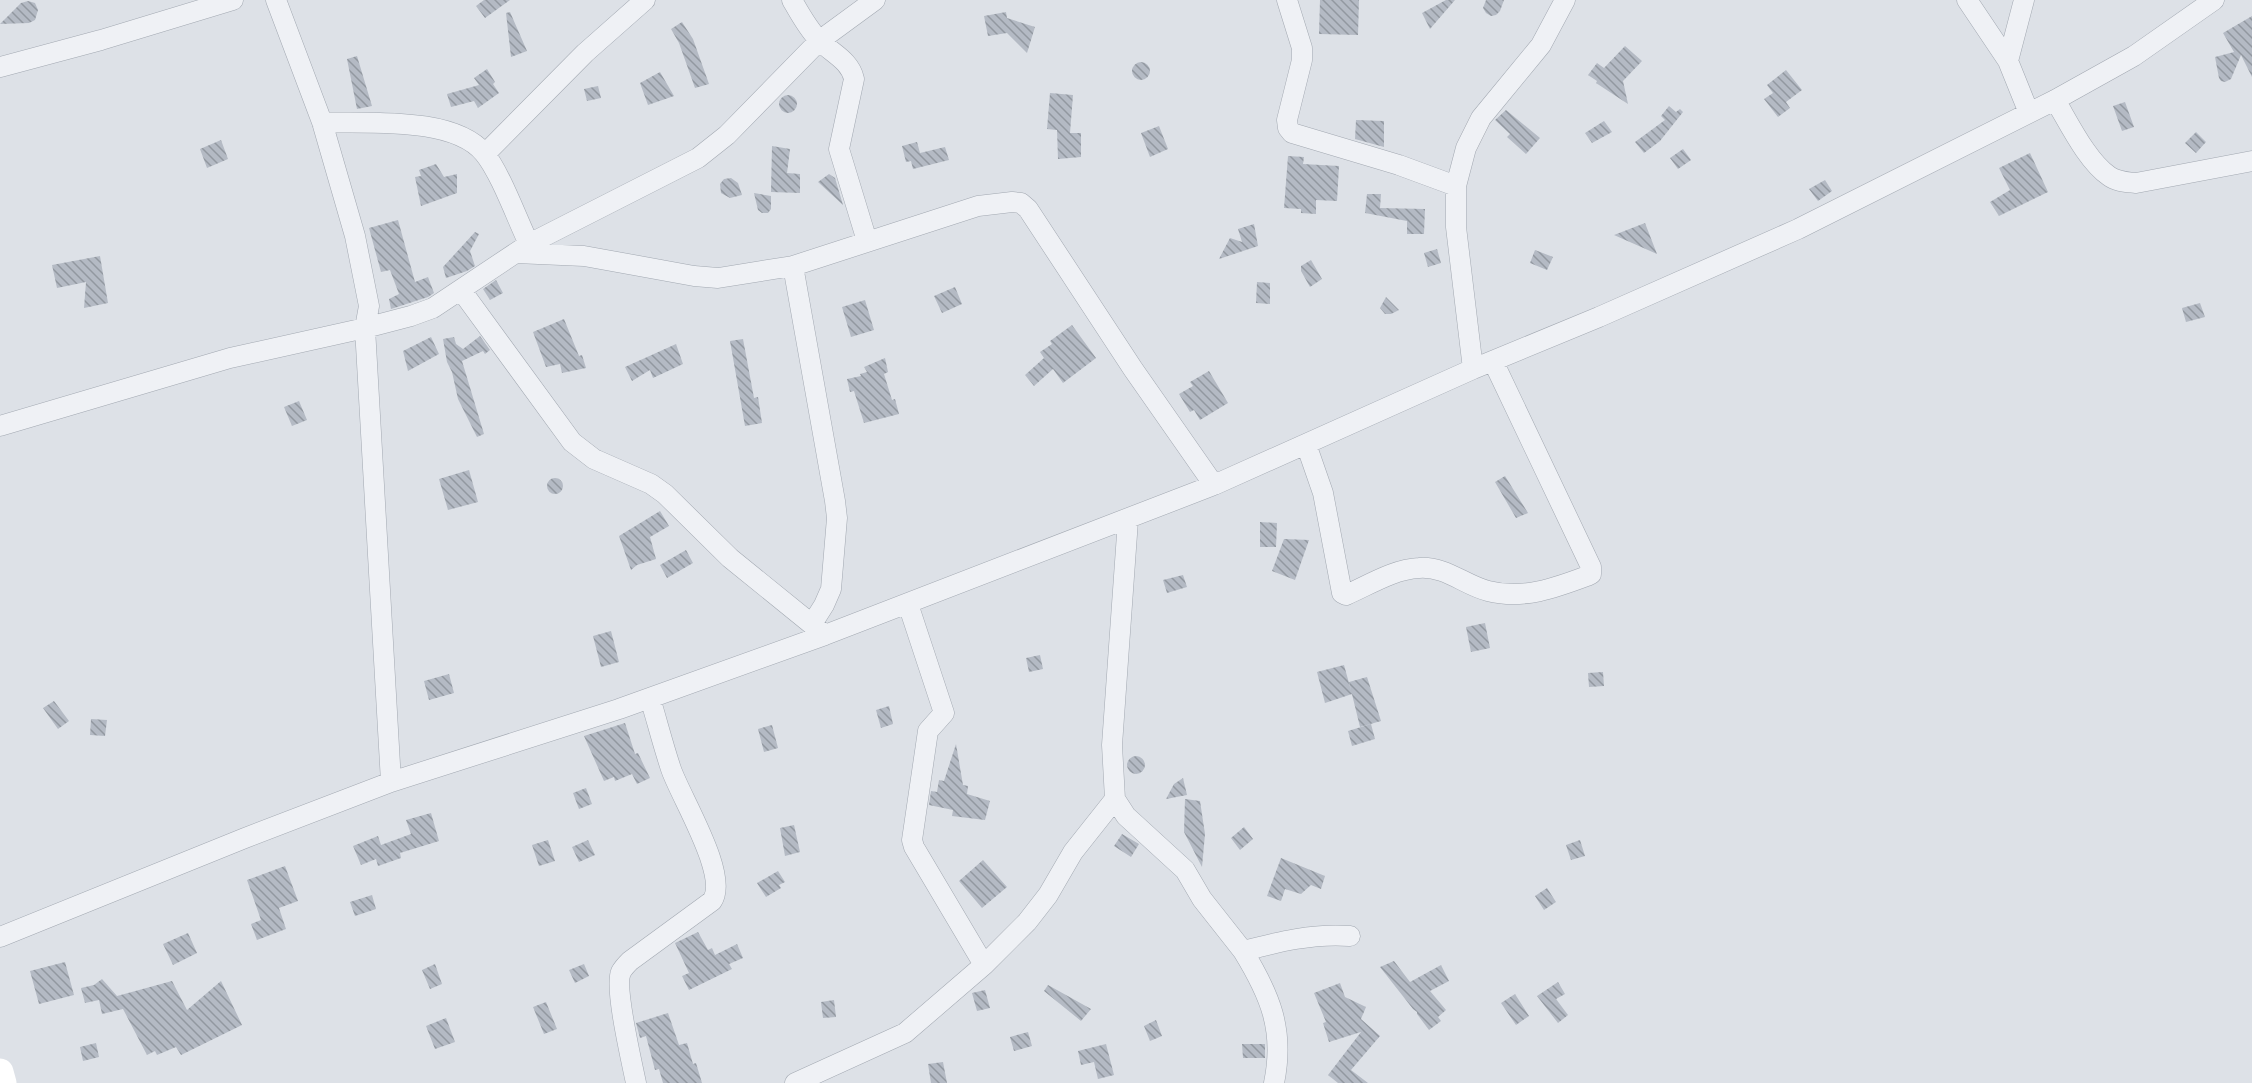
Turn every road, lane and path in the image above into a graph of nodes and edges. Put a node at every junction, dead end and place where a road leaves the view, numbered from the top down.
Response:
1 (232, 0) edge
2 (276, 0) edge
3 (645, 0) edge
4 (792, 0) edge
5 (875, 0) edge
6 (1287, 0) edge
7 (1565, 0) edge
8 (1967, 0) edge
9 (2024, 0) edge
10 (2214, 0) edge
11 (819, 41) junction
12 (2008, 61) junction
13 (0, 67) edge
14 (2055, 100) junction
15 (2029, 113) junction
16 (322, 122) junction
17 (485, 154) junction
18 (2252, 162) edge
19 (1456, 186) junction
20 (867, 241) junction
21 (522, 248) junction
22 (793, 267) junction
23 (461, 290) junction
24 (365, 327) junction
25 (1493, 361) junction
26 (1473, 369) junction
27 (0, 426) edge
28 (1306, 444) junction
29 (1214, 485) junction
30 (1128, 520) junction
31 (908, 604) junction
32 (818, 630) junction
33 (650, 698) junction
34 (391, 782) junction
35 (1115, 799) junction
36 (1350, 936) dead end
37 (0, 937) edge
38 (1243, 951) junction
39 (984, 965) junction
40 (0, 1072) edge
41 (3, 1083) edge
42 (636, 1083) edge
43 (795, 1083) edge
44 (1274, 1083) edge

1 - 13 street
2 - 16 street
3 - 17 street
4 - 11 street
5 - 11 street
6 - 19 street
7 - 19 street
8 - 12 street
9 - 12 street
10 - 14 street
11 - 20 street
11 - 21 street
12 - 15 street
14 - 15 street
14 - 18 street
15 - 25 street
16 - 17 street
16 - 24 street
17 - 21 street
19 - 26 street
20 - 22 street
20 - 29 street
21 - 22 street
21 - 23 street
22 - 32 street
23 - 24 street
23 - 32 street
24 - 27 street
24 - 34 street
25 - 26 street
25 - 28 street
26 - 28 street
28 - 29 street
29 - 30 street
30 - 31 street
30 - 35 street
31 - 32 street
31 - 39 street
32 - 33 street
33 - 34 street
33 - 42 street
34 - 37 street
35 - 38 street
35 - 39 street
36 - 38 street
38 - 44 street
39 - 43 street
40 - 41 main road

